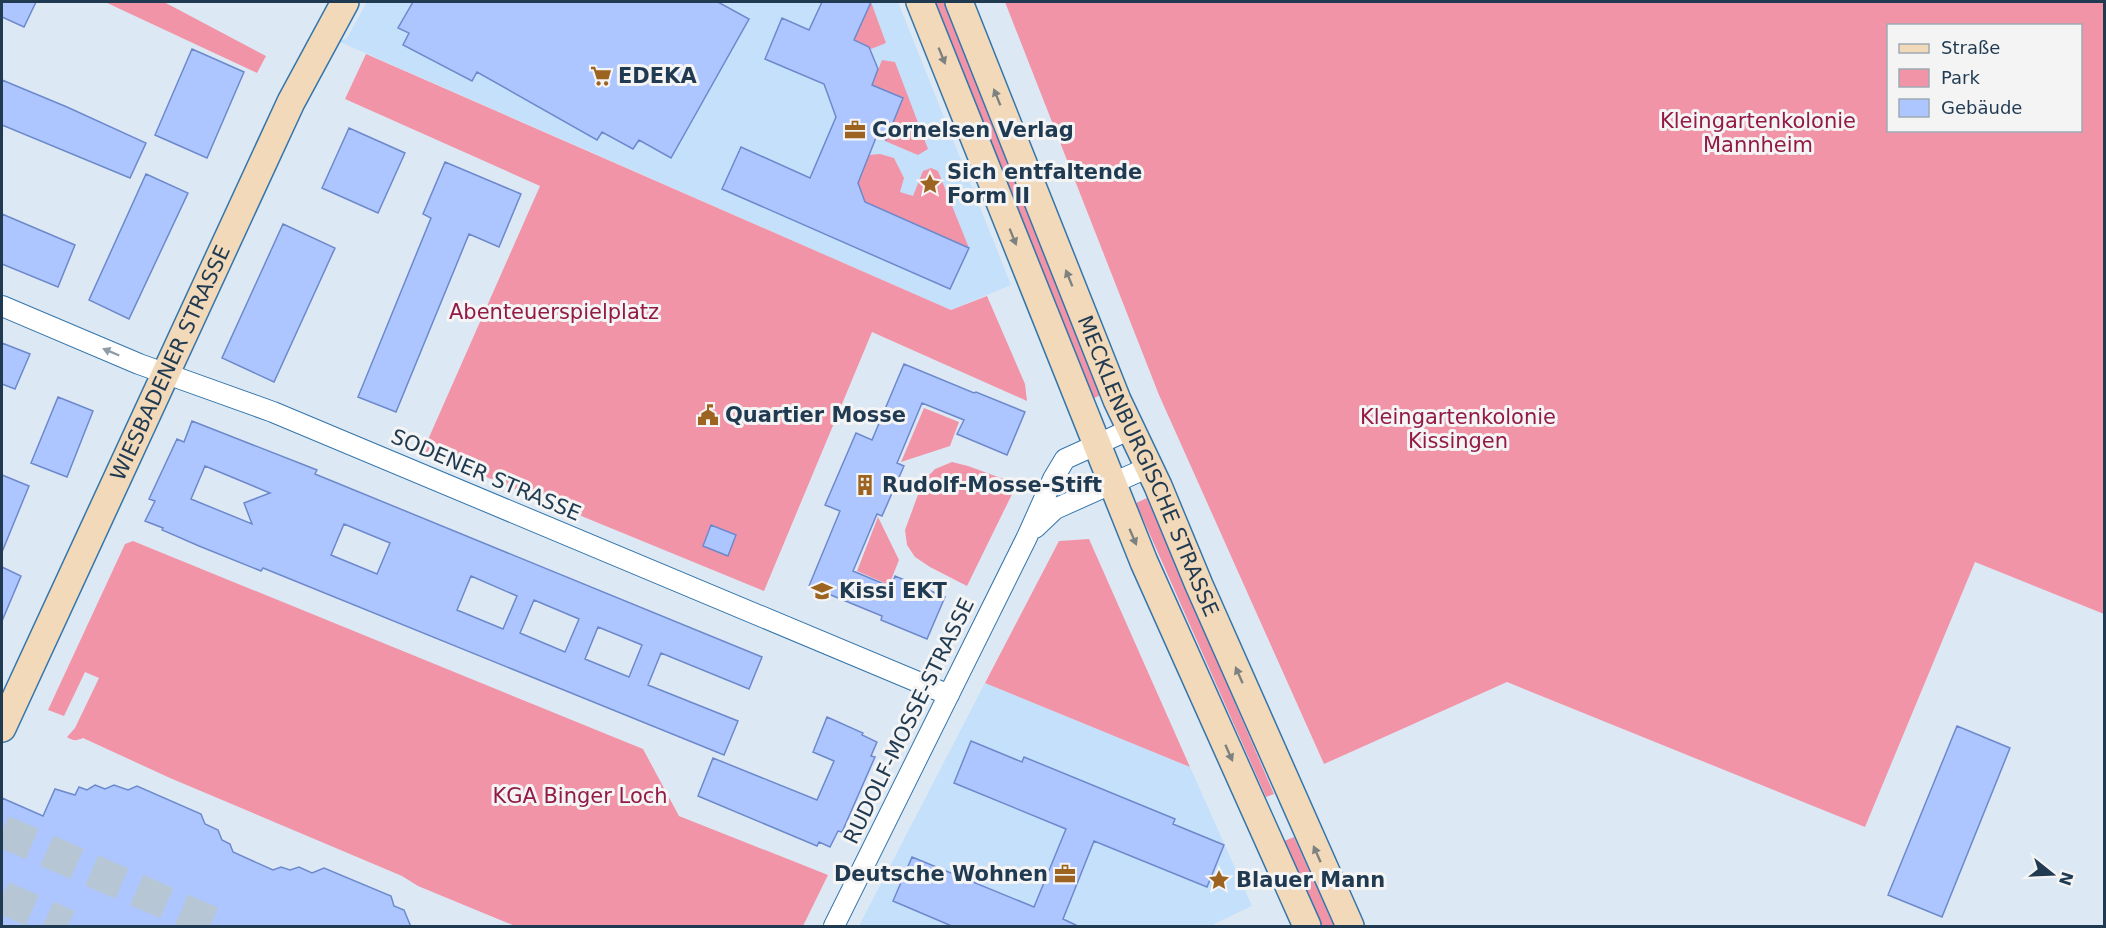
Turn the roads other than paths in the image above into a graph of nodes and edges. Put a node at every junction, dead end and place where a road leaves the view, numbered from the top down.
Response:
1 (345, 2) edge
2 (920, 2) edge
3 (959, 2) edge
4 (2, 306) edge
5 (166, 374) junction
6 (1131, 429) junction
7 (1096, 443) junction
8 (1149, 467) junction
9 (1112, 482) junction
10 (1027, 537) junction
11 (949, 695) junction
12 (2, 728) edge
13 (834, 927) edge
14 (1307, 927) edge
15 (1350, 927) edge

1 - 5 main road, WIESBADENER STRASSE
2 -> 7 main road, MECKLENBURGISCHE STRASSE
6 -> 3 main road, MECKLENBURGISCHE STRASSE
5 -> 4 street, SODENER STRASSE
5 - 11 street, SODENER STRASSE
5 - 12 main road, WIESBADENER STRASSE
6 - 7 street, RUDOLF-MOSSE-STRASSE
6 - 8 main road, MECKLENBURGISCHE STRASSE
7 - 9 main road, MECKLENBURGISCHE STRASSE
7 - 10 street, RUDOLF-MOSSE-STRASSE
8 - 9 street, RUDOLF-MOSSE-STRASSE
15 -> 8 main road, MECKLENBURGISCHE STRASSE
9 - 10 street, RUDOLF-MOSSE-STRASSE
9 -> 14 main road, MECKLENBURGISCHE STRASSE
10 - 11 street, RUDOLF-MOSSE-STRASSE
11 - 13 street, RUDOLF-MOSSE-STRASSE

